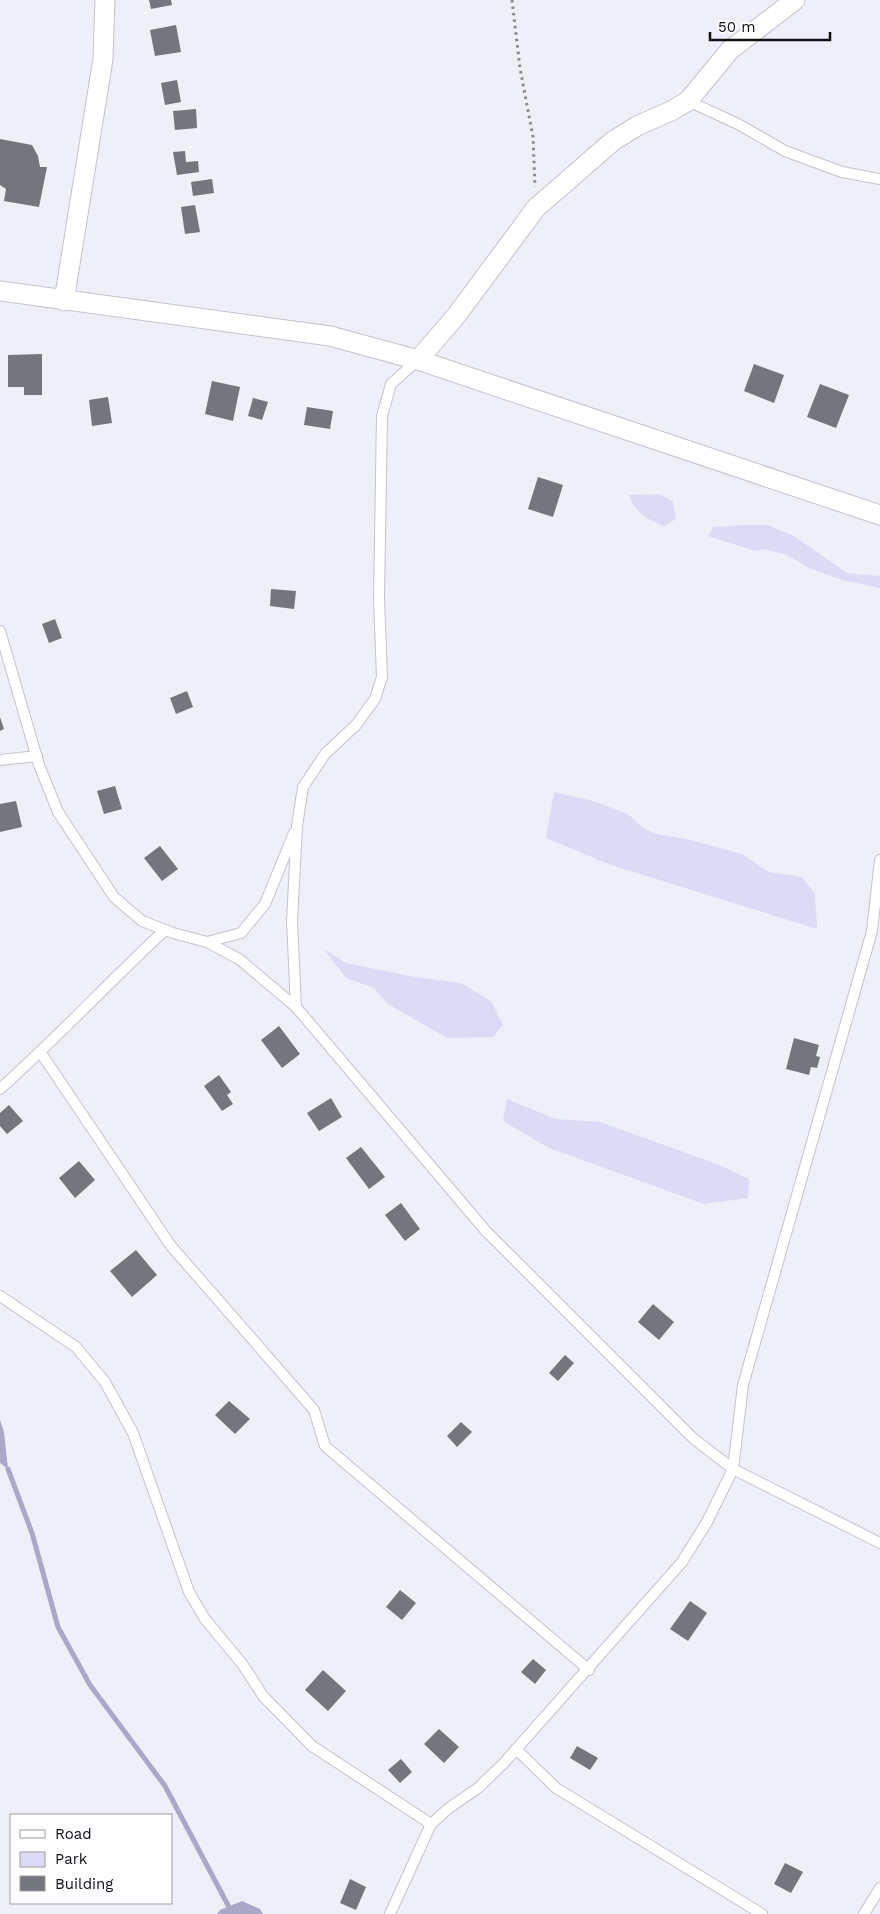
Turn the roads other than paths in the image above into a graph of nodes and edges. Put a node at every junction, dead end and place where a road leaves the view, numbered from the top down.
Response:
1 (105, 0) edge
2 (794, 0) edge
3 (688, 101) junction
4 (880, 179) edge
5 (0, 291) edge
6 (64, 301) junction
7 (418, 360) junction
8 (880, 515) edge
9 (0, 631) edge
10 (37, 756) junction
11 (0, 760) edge
12 (297, 826) junction
13 (880, 860) edge
14 (165, 930) junction
15 (207, 942) junction
16 (296, 1007) junction
17 (41, 1053) junction
18 (0, 1089) edge
19 (0, 1296) edge
20 (733, 1469) junction
21 (880, 1543) edge
22 (588, 1670) junction
23 (516, 1749) junction
24 (431, 1824) junction
25 (880, 1888) edge
26 (390, 1914) edge
27 (762, 1914) edge
28 (864, 1914) edge

1 - 6 street
2 - 3 street
3 - 4 lane
3 - 7 street
5 - 6 street
6 - 7 street
7 - 8 street
7 - 12 lane
9 - 10 lane
10 - 11 lane
10 - 14 lane
12 - 15 lane
12 - 16 lane
13 - 20 lane
14 - 15 lane
14 - 17 lane
15 - 16 lane
16 - 20 lane
17 - 18 lane
17 - 22 lane
19 - 24 lane
20 - 21 lane
20 - 22 lane
22 - 23 lane
23 - 24 lane
23 - 27 lane
24 - 26 lane
25 - 28 lane

